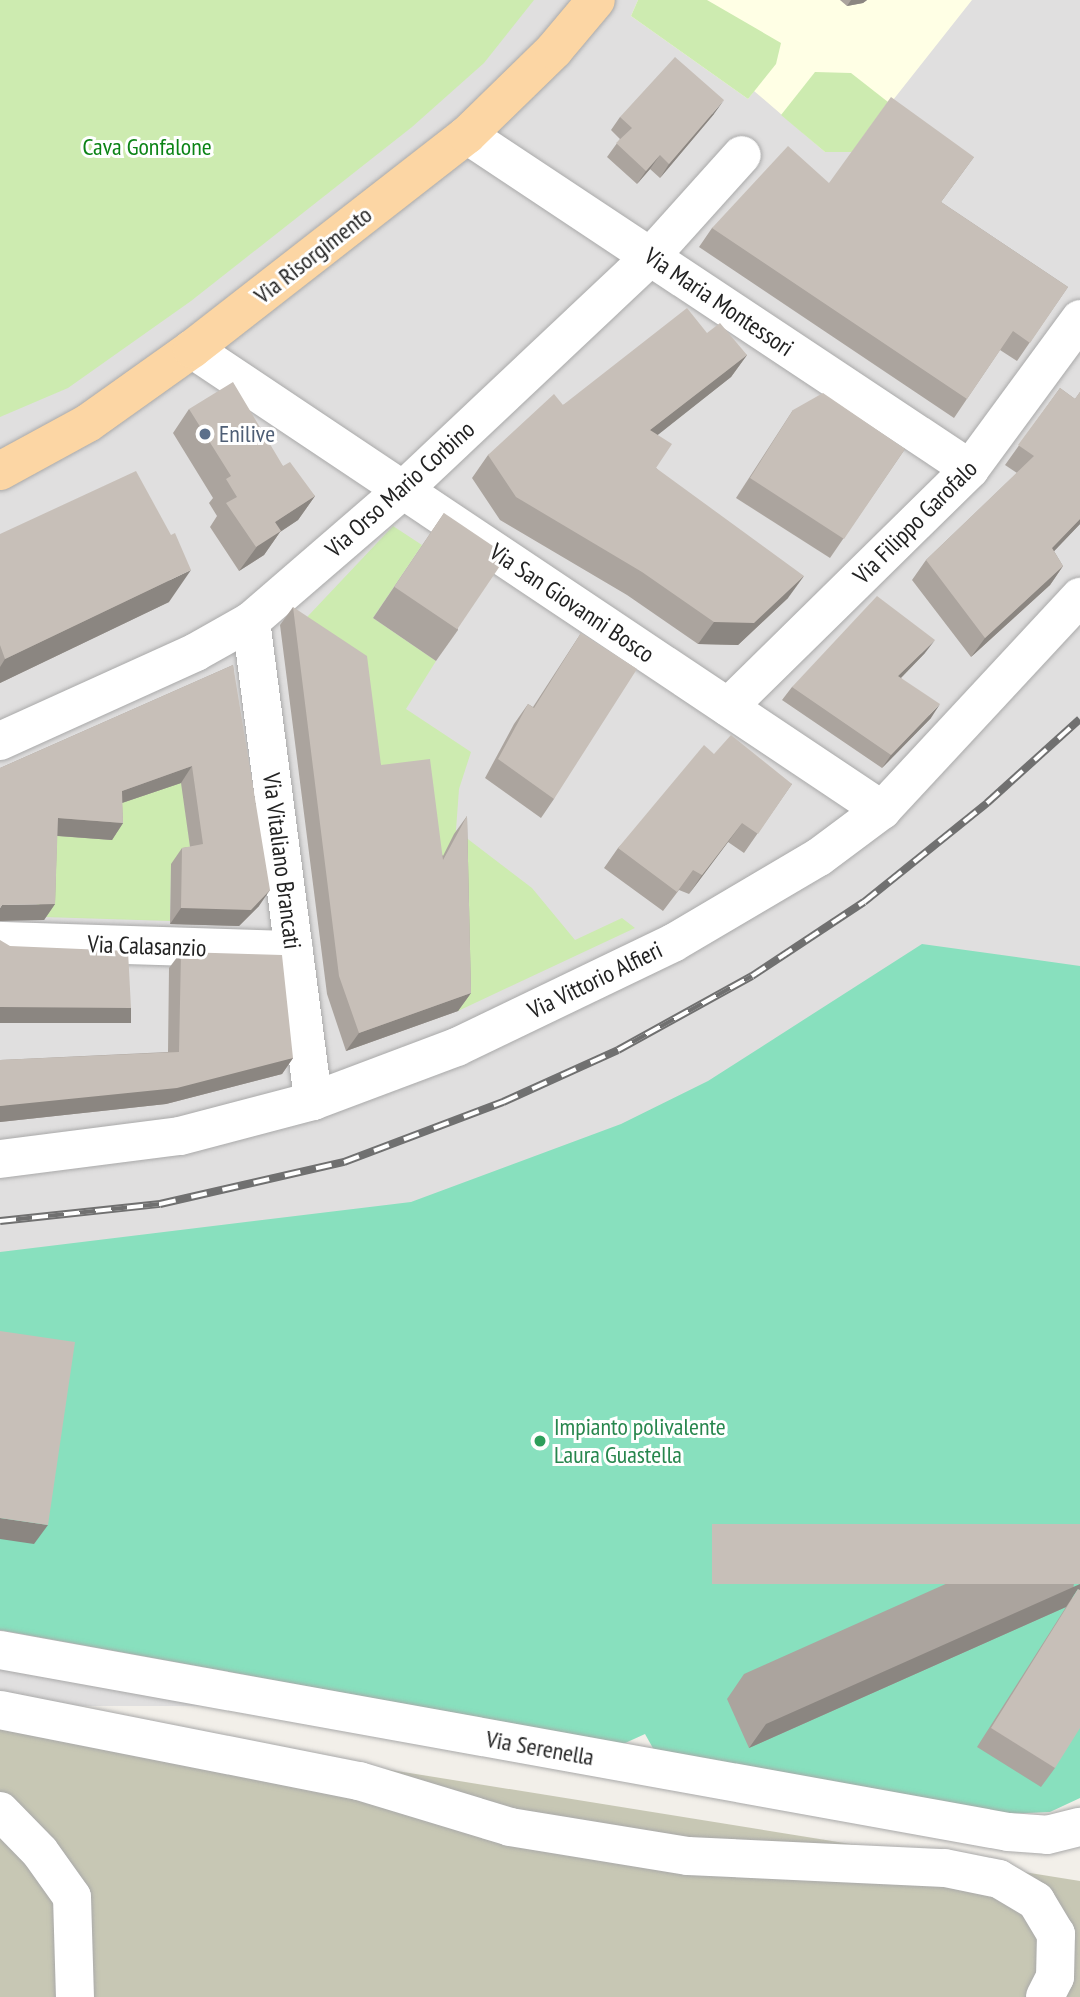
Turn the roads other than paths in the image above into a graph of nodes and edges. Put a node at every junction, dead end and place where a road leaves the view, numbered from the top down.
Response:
1 (596, 0) edge
2 (467, 135) junction
3 (742, 155) dead end
4 (650, 257) junction
5 (1080, 320) edge
6 (192, 349) junction
7 (5, 466) edge
8 (970, 469) junction
9 (403, 490) junction
10 (1080, 597) edge
11 (251, 621) junction
12 (729, 707) junction
13 (0, 741) edge
14 (882, 810) junction
15 (0, 941) edge
16 (293, 950) junction
17 (313, 1101) junction
18 (0, 1159) edge
19 (0, 1650) edge
20 (0, 1710) edge
21 (0, 1811) edge
22 (1080, 1827) edge
23 (75, 1997) edge
24 (1045, 1997) edge

1 - 2 main road, Via Risorgimento
2 - 4 street, Via Maria Montessori
2 - 6 main road, Via Risorgimento
3 - 4 street, Via Orso Mario Corbino
4 - 8 street, Via Maria Montessori
4 - 9 street, Via Orso Mario Corbino
5 - 8 street, Via Filippo Garofalo
6 - 7 main road, Via Risorgimento
6 - 9 street, Via San Giovanni Bosco
8 - 12 street, Via Filippo Garofalo
9 - 11 street, Via Orso Mario Corbino
9 - 12 street, Via San Giovanni Bosco
10 - 14 street, Via Vittorio Alfieri
11 - 13 street, Via Orso Mario Corbino
11 - 16 street, Via Vitaliano Brancati
12 - 14 street, Via San Giovanni Bosco
14 - 17 street, Via Vittorio Alfieri
15 - 16 street, Via Calasanzio
16 - 17 street, Via Vitaliano Brancati
17 - 18 street, Via Vittorio Alfieri
19 - 22 street, Via Serenella
20 - 24 street
21 - 23 street

